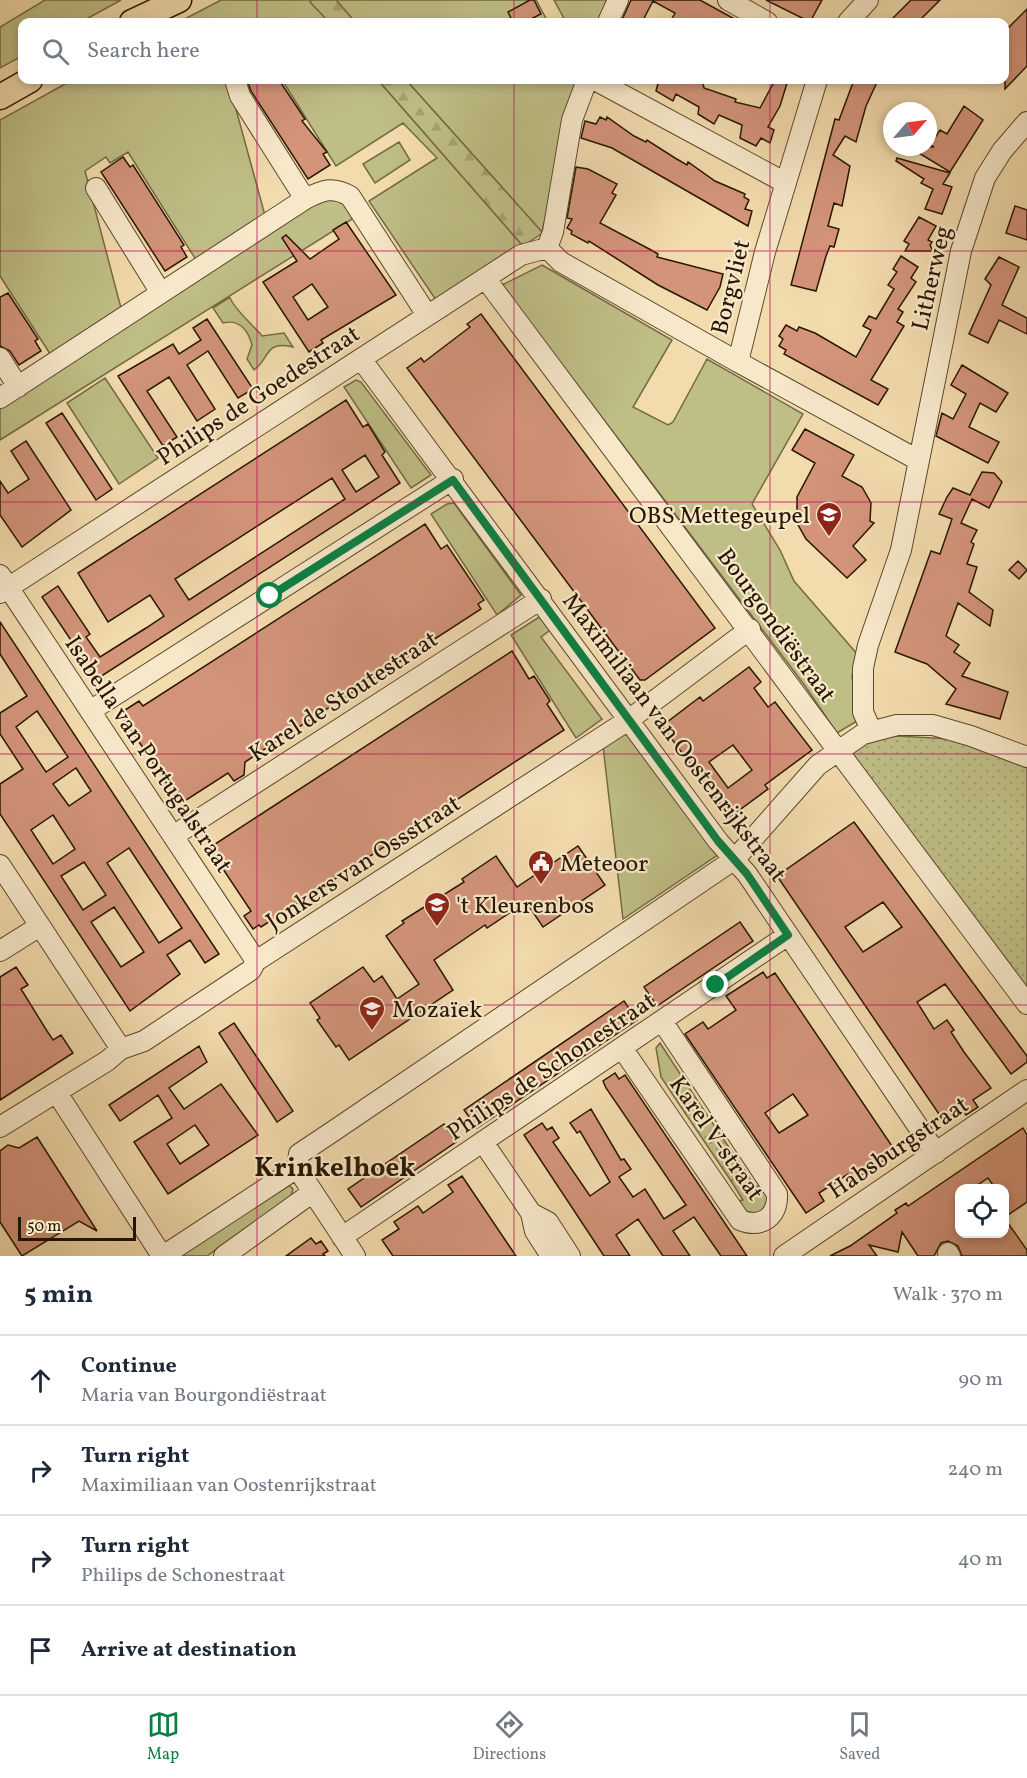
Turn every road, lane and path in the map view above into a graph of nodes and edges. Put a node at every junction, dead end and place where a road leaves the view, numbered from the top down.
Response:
1 (165, 0) edge
2 (179, 0) edge
3 (618, 0) edge
4 (728, 0) edge
5 (868, 0) edge
6 (138, 18) edge
7 (141, 18) edge
8 (610, 18) edge
9 (760, 18) edge
10 (852, 18) edge
11 (23, 84) edge
12 (236, 84) edge
13 (586, 84) edge
14 (602, 84) edge
15 (816, 84) edge
16 (0, 97) edge
17 (1027, 122) edge
18 (784, 182) junction
19 (96, 188) dead end
20 (305, 199) junction
21 (547, 248) junction
22 (485, 278) junction
23 (161, 293) junction
24 (427, 315) junction
25 (0, 358) edge
26 (361, 359) junction
27 (738, 362) junction
28 (18, 387) junction
29 (0, 398) edge
30 (918, 460) junction
31 (453, 480) junction
32 (3, 585) edge
33 (541, 599) junction
34 (750, 630) junction
35 (90, 711) junction
36 (630, 720) junction
37 (871, 730) junction
38 (837, 750) junction
39 (1027, 757) edge
40 (173, 836) junction
41 (735, 859) junction
42 (0, 865) edge
43 (40, 926) junction
44 (788, 935) junction
45 (0, 951) edge
46 (256, 961) junction
47 (1027, 1004) edge
48 (662, 1021) junction
49 (622, 1048) junction
50 (121, 1049) junction
51 (1027, 1090) edge
52 (57, 1093) junction
53 (0, 1127) edge
54 (483, 1142) junction
55 (936, 1153) junction
56 (297, 1168) junction
57 (313, 1192) junction
58 (531, 1213) junction
59 (342, 1237) junction
60 (796, 1253) edge
61 (162, 1256) edge
62 (224, 1256) edge
63 (355, 1256) edge
64 (551, 1256) edge
65 (570, 1256) edge

1 - 6 main road
2 - 7 main road
3 - 8 street
4 - 9 street
5 - 10 street
11 - 16 main road
12 - 20 street
13 - 21 street
14 - 18 street
15 - 18 street, Borgvliet
17 - 30 street, Litherweg
18 - 27 street, Borgvliet
19 - 23 street
20 - 23 street
20 - 24 street
21 - 22 street, Philips de Goedestraat
21 - 27 street, Borgvliet
22 - 24 street, Philips de Goedestraat
22 - 34 street, Bourgondiëstraat
23 - 28 street
24 - 26 street, Philips de Goedestraat
25 - 28 street
26 - 31 street, Maximiliaan van Oostenrijkstraat
26 - 32 street, Philips de Goedestraat
27 - 30 street
28 - 29 street
30 - 37 street, Litherweg
31 - 33 street, Maximiliaan van Oostenrijkstraat
31 - 35 street
32 - 35 street, Isabella van Portugalstraat
33 - 36 street, Maximiliaan van Oostenrijkstraat
33 - 40 street, Karel de Stoutestraat
34 - 36 street, Jonkers van Ossstraat
34 - 38 street, Bourgondiëstraat
35 - 40 street, Isabella van Portugalstraat
36 - 41 street, Maximiliaan van Oostenrijkstraat
36 - 46 street, Jonkers van Ossstraat
37 - 38 street
37 - 39 street
38 - 41 street
38 - 47 street, Bourgondiëstraat
40 - 46 street, Isabella van Portugalstraat
41 - 44 street, Maximiliaan van Oostenrijkstraat
41 - 56 street
42 - 43 street
43 - 45 street
43 - 50 street
44 - 48 street, Philips de Schonestraat
44 - 55 street, Maximiliaan van Oostenrijkstraat
46 - 50 street, Jonkers van Ossstraat
48 - 49 street, Philips de Schonestraat
48 - 49 street, Karel V-straat
49 - 54 street, Philips de Schonestraat
50 - 52 street, Jonkers van Ossstraat
51 - 55 street, Habsburgstraat
52 - 53 street, Jonkers van Ossstraat
52 - 61 street
54 - 58 street
54 - 59 street, Philips de Schonestraat
55 - 60 street, Habsburgstraat
56 - 57 street
56 - 61 street
57 - 59 street
57 - 62 street
58 - 64 street
58 - 65 street
59 - 63 street

